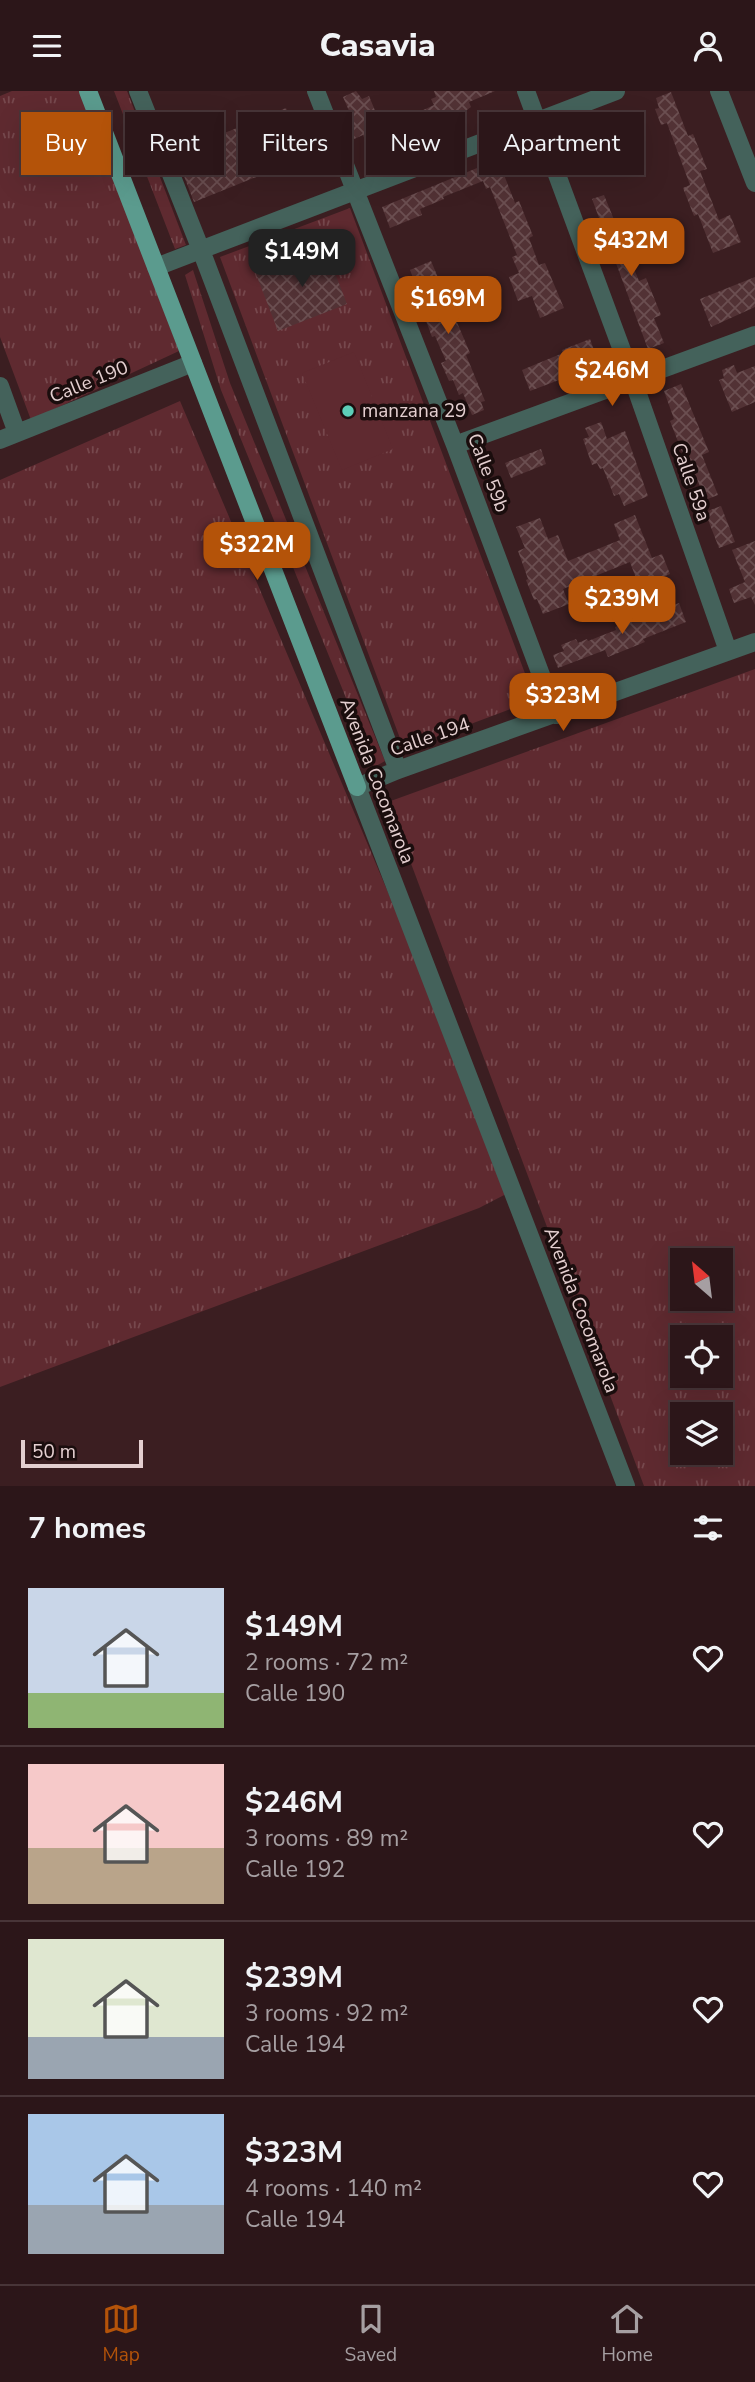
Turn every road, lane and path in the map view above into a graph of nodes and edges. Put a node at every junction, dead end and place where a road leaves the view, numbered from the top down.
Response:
1 (88, 91) edge
2 (138, 91) edge
3 (316, 91) edge
4 (526, 91) edge
5 (616, 91) edge
6 (719, 91) edge
7 (534, 112) edge
8 (561, 112) edge
9 (479, 143) edge
10 (558, 175) edge
11 (755, 184) edge
12 (355, 190) junction
13 (201, 250) junction
14 (156, 267) junction
15 (755, 335) edge
16 (193, 363) junction
17 (633, 380) junction
18 (0, 386) edge
19 (8, 437) edge
20 (455, 445) junction
21 (755, 642) edge
22 (728, 651) junction
23 (556, 715) junction
24 (398, 770) junction
25 (357, 787) junction
26 (626, 1486) edge

1 - 14 main road, Avenida Cocomarola
2 - 13 street
3 - 12 street, Calle 59b
4 - 7 street, Calle 59a
5 - 8 street
6 - 11 street
9 - 12 street
10 - 17 street, Calle 59a
12 - 13 street
12 - 20 street, Calle 59b
13 - 14 street
13 - 24 street
14 - 16 main road, Avenida Cocomarola
15 - 17 street
16 - 19 street, Calle 190
16 - 25 main road, Avenida Cocomarola
17 - 20 street
17 - 22 street, Calle 59a
18 - 19 street
20 - 23 street, Calle 59b
21 - 22 street, Calle 194
22 - 23 street, Calle 194
23 - 24 street, Calle 194
24 - 25 street, Calle 194
25 - 26 street, Avenida Cocomarola

